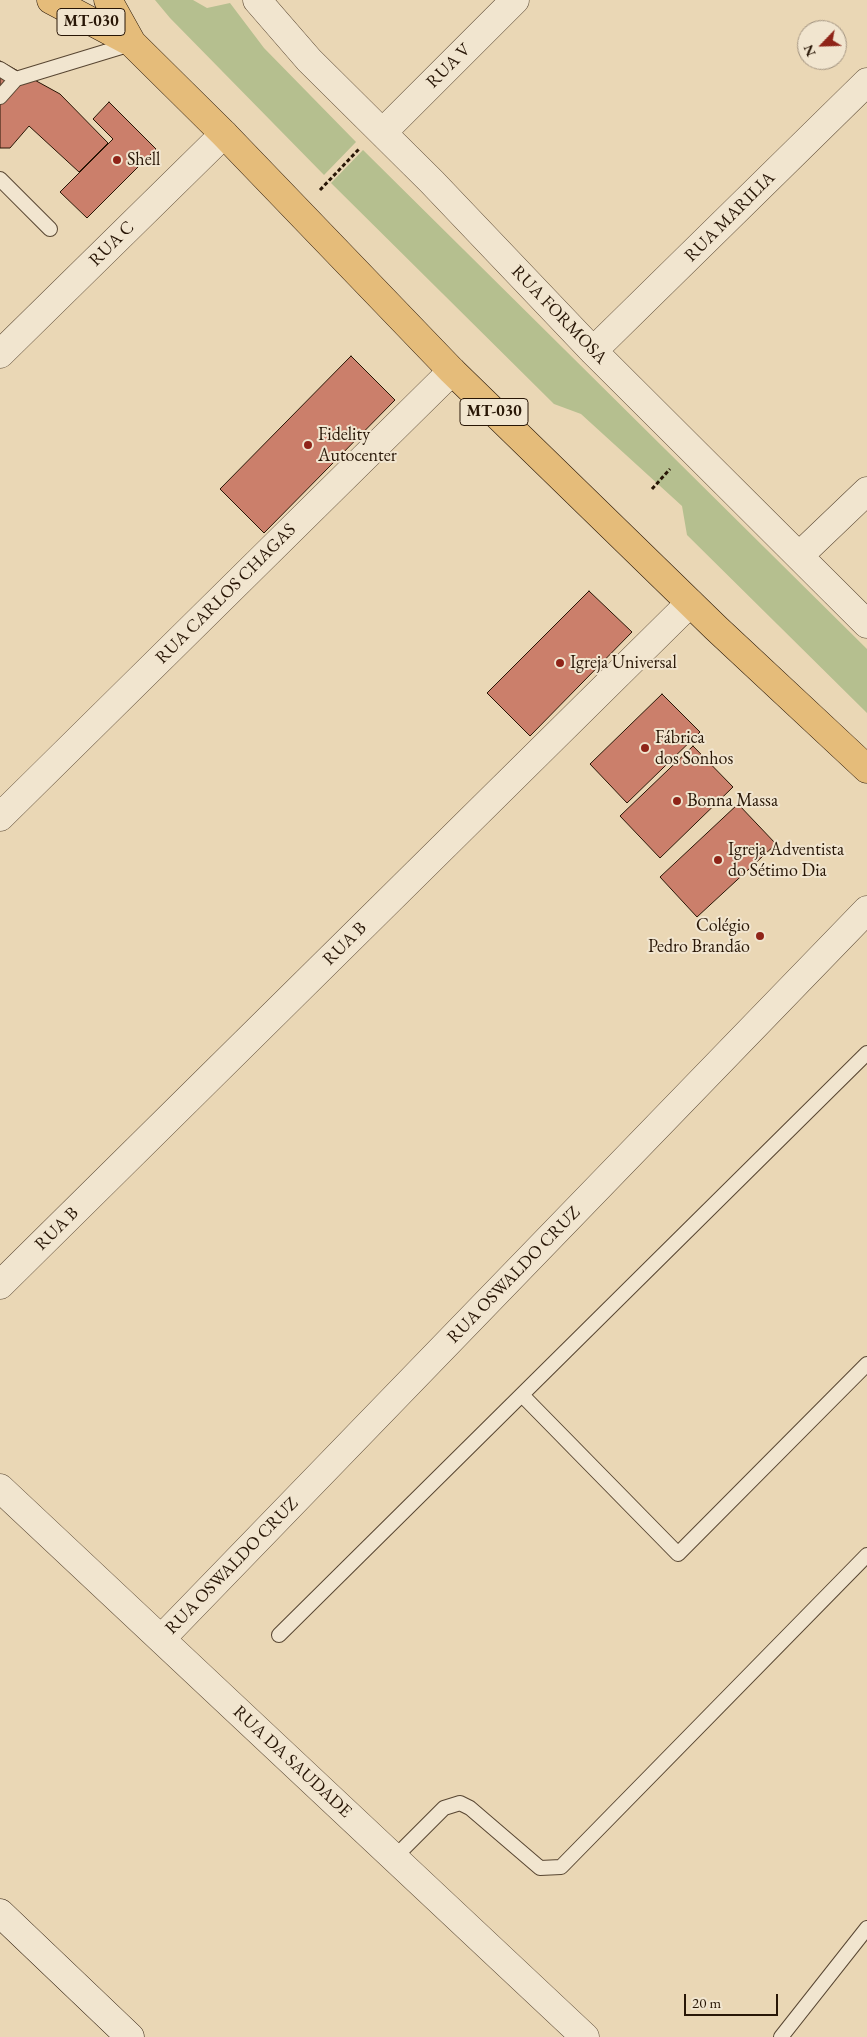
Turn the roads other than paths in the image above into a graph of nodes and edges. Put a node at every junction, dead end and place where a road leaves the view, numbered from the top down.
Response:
1 (51, 0) edge
2 (108, 0) edge
3 (257, 0) edge
4 (515, 0) edge
5 (132, 43) junction
6 (0, 69) edge
7 (16, 79) junction
8 (867, 82) edge
9 (0, 97) edge
10 (224, 134) junction
11 (374, 138) junction
12 (0, 179) edge
13 (50, 229) dead end
14 (594, 351) junction
15 (0, 354) edge
16 (452, 371) junction
17 (867, 490) edge
18 (799, 556) junction
19 (690, 603) junction
20 (867, 624) edge
21 (867, 769) edge
22 (0, 817) edge
23 (867, 910) edge
24 (867, 1053) edge
25 (0, 1285) edge
26 (867, 1364) edge
27 (522, 1394) junction
28 (0, 1488) edge
29 (867, 1555) edge
30 (279, 1635) dead end
31 (161, 1639) junction
32 (394, 1858) junction
33 (0, 1914) edge
34 (867, 1928) edge
35 (130, 2037) edge
36 (585, 2037) edge
37 (781, 2037) edge

1 - 5 main road, MT-030
2 - 5 main road, MT-030
3 - 11 street, RUA FORMOSA
4 - 11 street, RUA V
5 - 7 lane
5 - 10 main road, MT-030
6 - 7 lane
7 - 9 lane
8 - 14 street, RUA MARILIA
10 - 15 street, RUA C
10 - 16 main road, MT-030
11 - 14 street, RUA FORMOSA
12 - 13 lane
14 - 18 street, RUA FORMOSA
16 - 19 main road, MT-030
16 - 22 street, RUA CARLOS CHAGAS
17 - 18 street
18 - 20 street, RUA FORMOSA
19 - 21 main road, MT-030
19 - 25 street, RUA B
23 - 31 street, RUA OSWALDO CRUZ
24 - 27 lane
26 - 27 lane
27 - 30 lane
28 - 31 street, RUA DA SAUDADE
29 - 32 lane
31 - 32 street, RUA DA SAUDADE
32 - 36 street, RUA DA SAUDADE
33 - 35 street
34 - 37 lane

